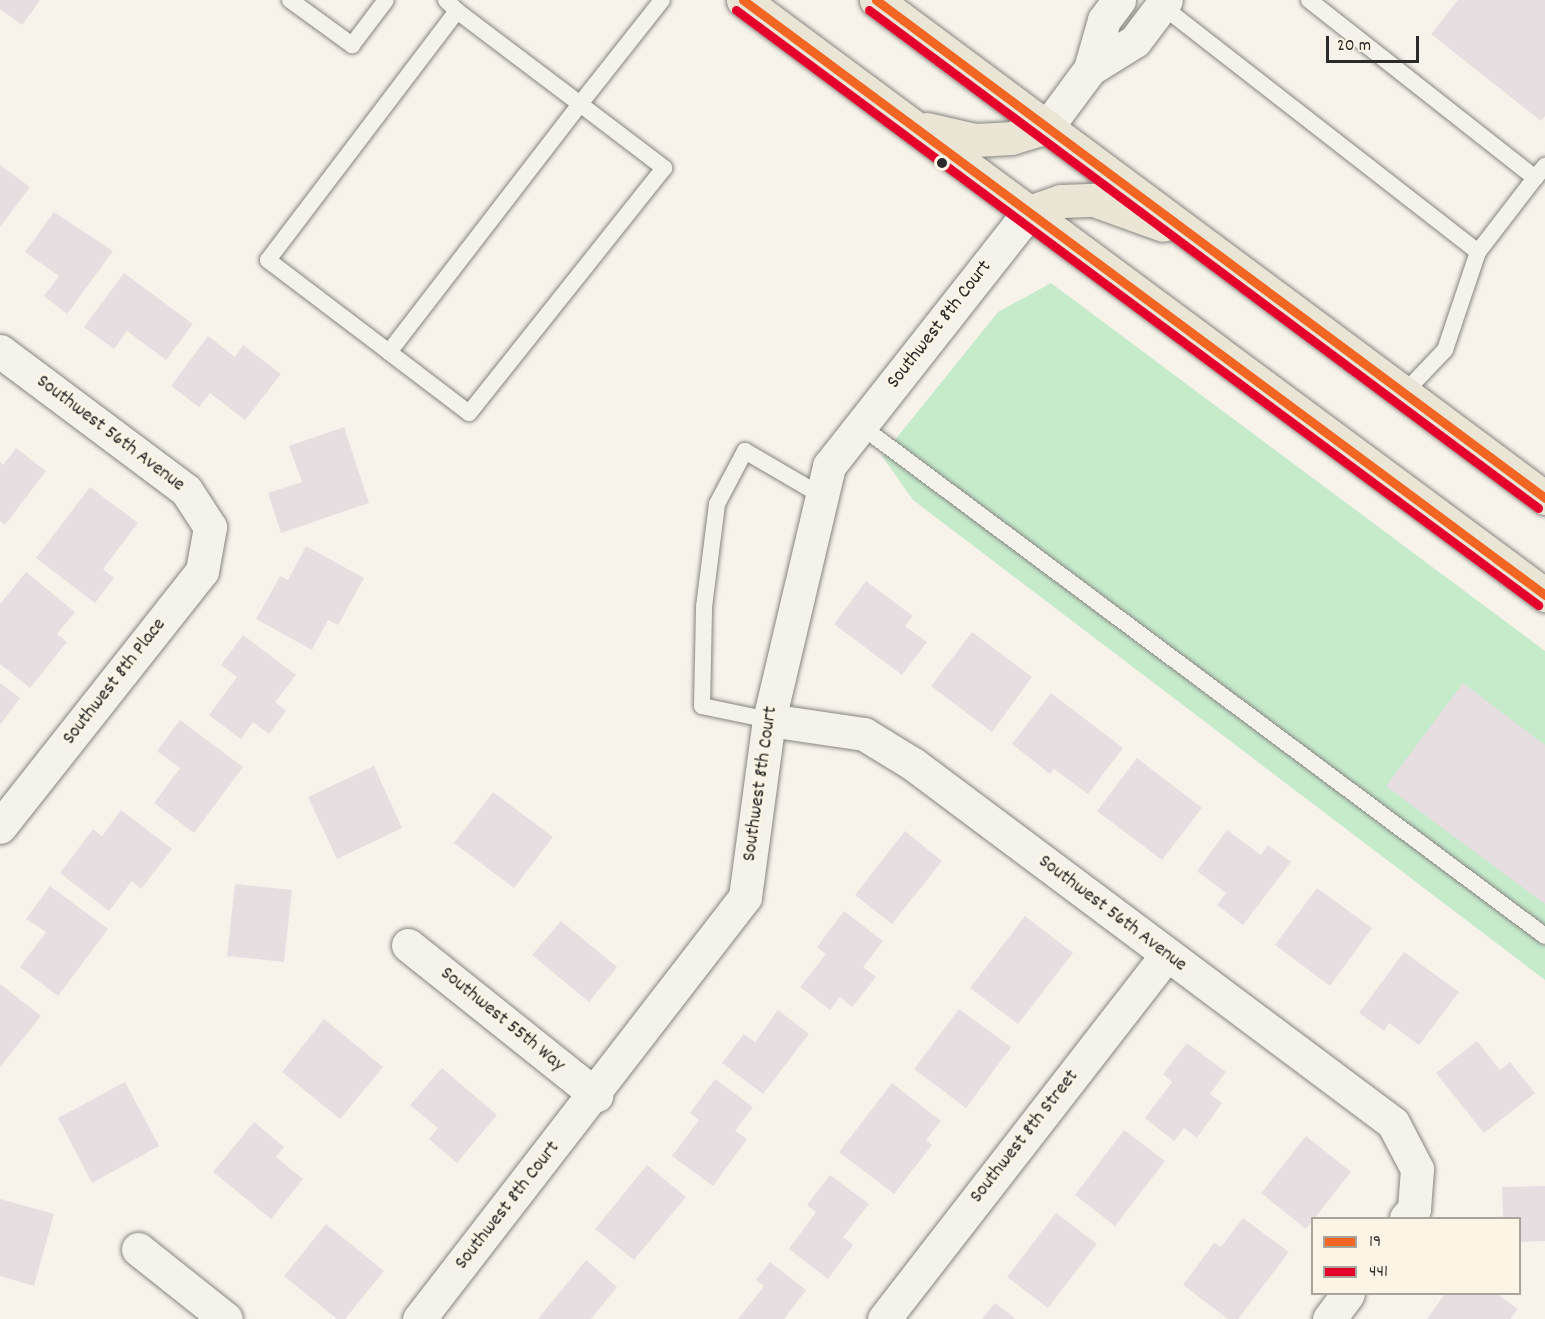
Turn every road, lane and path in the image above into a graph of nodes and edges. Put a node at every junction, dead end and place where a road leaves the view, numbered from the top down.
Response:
1 (290, 0) edge
2 (386, 0) edge
3 (662, 0) edge
4 (743, 0) edge
5 (876, 0) edge
6 (1119, 0) edge
7 (1309, 0) edge
8 (1160, 2) edge
9 (452, 6) edge
10 (1090, 69) junction
11 (580, 104) junction
12 (916, 126) junction
13 (1047, 127) junction
14 (1540, 172) edge
15 (1029, 212) junction
16 (1198, 238) junction
17 (1478, 252) junction
18 (0, 351) edge
19 (389, 352) junction
20 (1404, 393) junction
21 (861, 426) junction
22 (822, 496) junction
23 (1545, 498) edge
24 (210, 527) joint
25 (1545, 595) edge
26 (769, 720) junction
27 (0, 827) edge
28 (1545, 936) edge
29 (408, 945) dead end
30 (1166, 955) junction
31 (596, 1095) junction
32 (1407, 1217) edge
33 (138, 1249) dead end
34 (1347, 1295) edge
35 (226, 1319) edge
36 (419, 1319) edge
37 (884, 1319) edge
38 (1329, 1319) edge

1 - 2 lane
3 - 11 lane
4 - 12 main road
5 - 13 main road
6 - 10 street
7 - 14 lane
8 - 10 street
8 - 17 lane
9 - 11 lane
9 - 19 lane
10 - 13 street
11 - 19 lane
11 - 19 lane
12 - 13 main road
12 - 15 main road
13 - 16 main road
14 - 17 lane
15 - 16 main road
15 - 21 street, Southwest 8th Court
15 - 25 main road
16 - 20 main road
17 - 20 lane
18 - 24 street, Southwest 56th Avenue
20 - 23 main road
21 - 22 street, Southwest 8th Court
21 - 28 lane
22 - 26 street, Southwest 8th Court
22 - 26 lane
24 - 27 street, Southwest 8th Place
26 - 30 street, Southwest 56th Avenue
26 - 31 street, Southwest 8th Court
29 - 31 street, Southwest 55th Way
30 - 32 street, Southwest 56th Avenue
30 - 37 street, Southwest 8th Street
31 - 36 street, Southwest 8th Court
33 - 35 street
34 - 38 street

